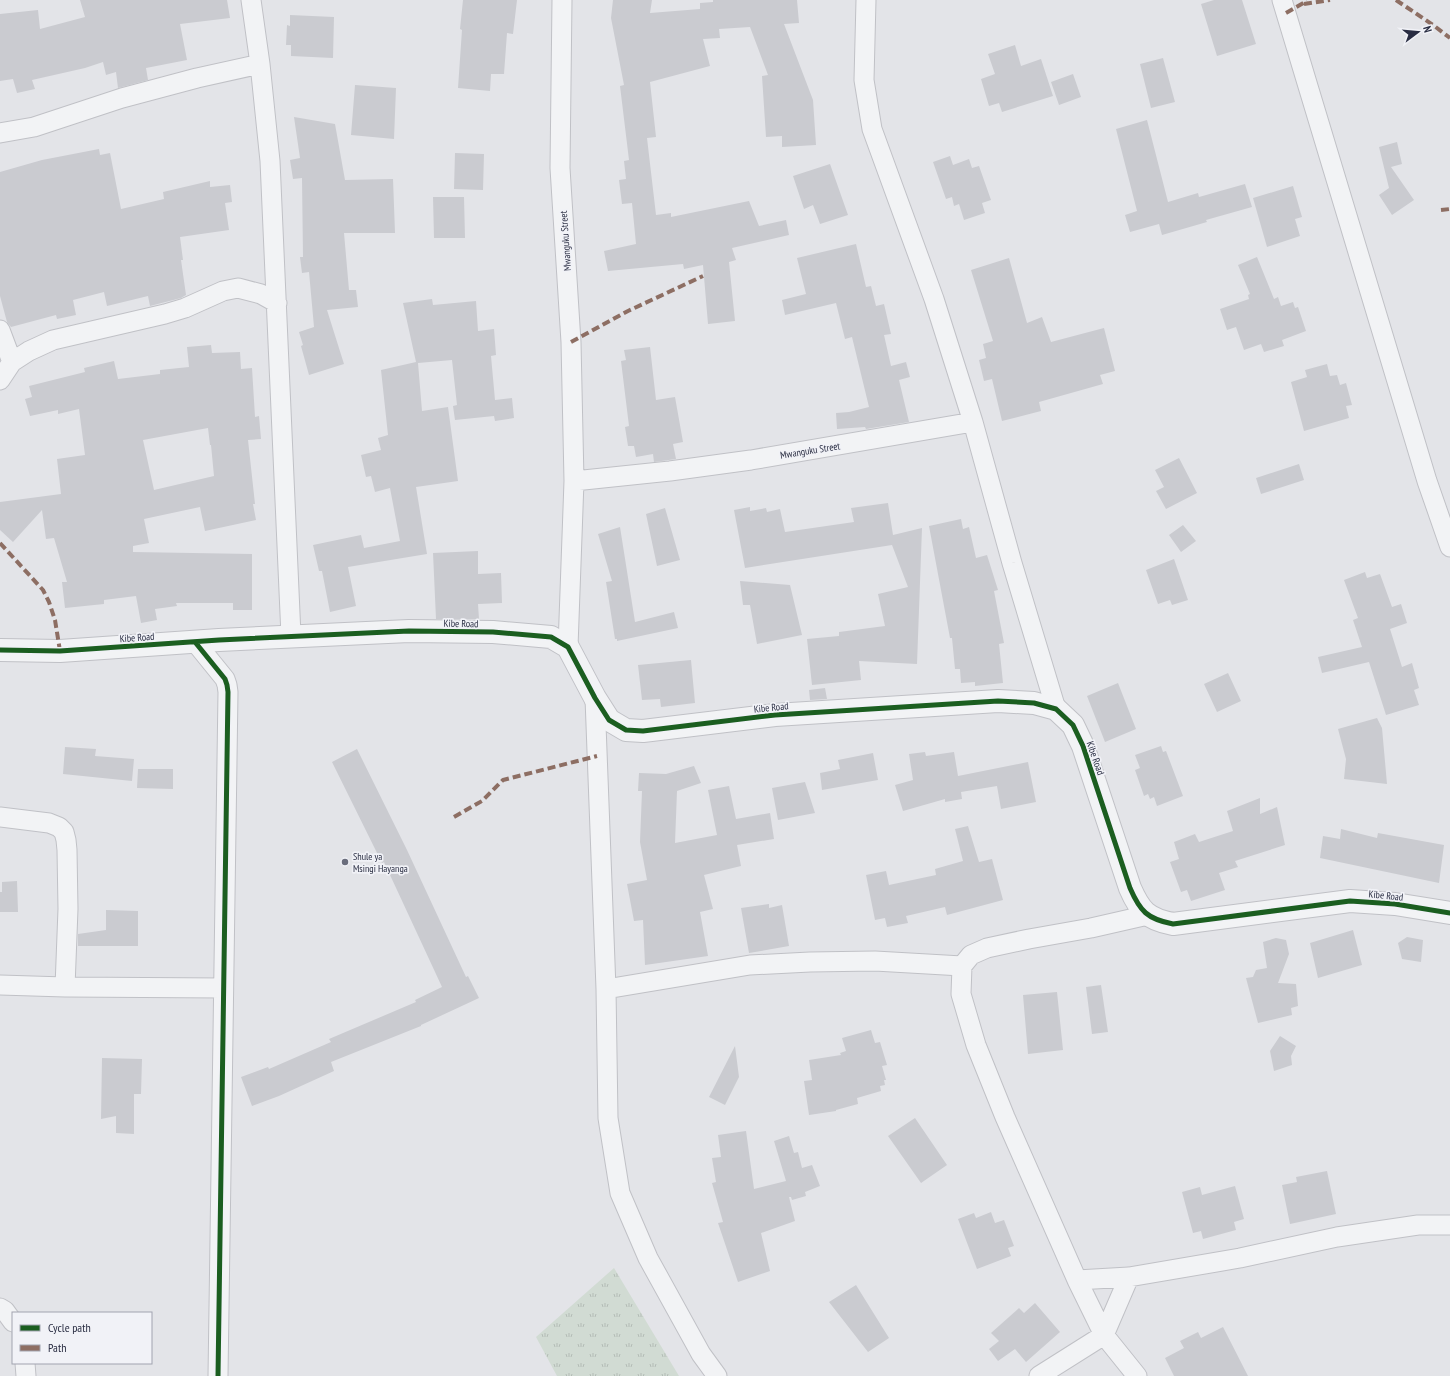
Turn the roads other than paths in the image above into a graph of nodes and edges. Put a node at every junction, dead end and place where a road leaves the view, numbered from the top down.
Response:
1 (251, 0) edge
2 (562, 0) edge
3 (866, 0) edge
4 (1282, 0) edge
5 (260, 64) junction
6 (0, 133) edge
7 (277, 303) junction
8 (0, 330) edge
9 (12, 362) junction
10 (0, 380) edge
11 (973, 422) junction
12 (574, 481) junction
13 (1450, 547) edge
14 (291, 636) junction
15 (195, 642) junction
16 (568, 647) junction
17 (0, 650) edge
18 (595, 698) junction
19 (1056, 709) junction
20 (0, 817) edge
21 (1450, 913) edge
22 (1148, 916) junction
23 (962, 966) junction
24 (0, 985) edge
25 (64, 987) junction
26 (223, 988) junction
27 (606, 989) junction
28 (1450, 1225) edge
29 (1129, 1277) junction
30 (1077, 1280) junction
31 (0, 1308) edge
32 (12, 1321) edge
33 (1104, 1335) junction
34 (25, 1364) edge
35 (26, 1376) edge
36 (218, 1376) edge
37 (717, 1376) edge
38 (1039, 1376) edge
39 (1137, 1376) edge

1 - 5 street
2 - 12 street, Mwanguku Street
3 - 11 street
4 - 13 street
5 - 6 street
5 - 7 street
7 - 9 street
7 - 14 street
8 - 9 street
9 - 10 street
11 - 12 street, Mwanguku Street
11 - 19 street
12 - 16 street, Mwanguku Street
14 - 15 street, Kibe Road
14 - 16 street, Kibe Road
15 - 17 street, Kibe Road
15 - 26 street
16 - 18 street, Kibe Road
18 - 19 street, Kibe Road
18 - 27 street
19 - 22 street, Kibe Road
20 - 25 street
21 - 22 street, Kibe Road
22 - 23 street
23 - 27 street
23 - 30 street
24 - 25 street
25 - 26 street
26 - 36 street
27 - 37 street
28 - 29 street
29 - 30 street
29 - 33 street
30 - 33 street
31 - 32 street
33 - 38 street
33 - 39 street
34 - 35 street

